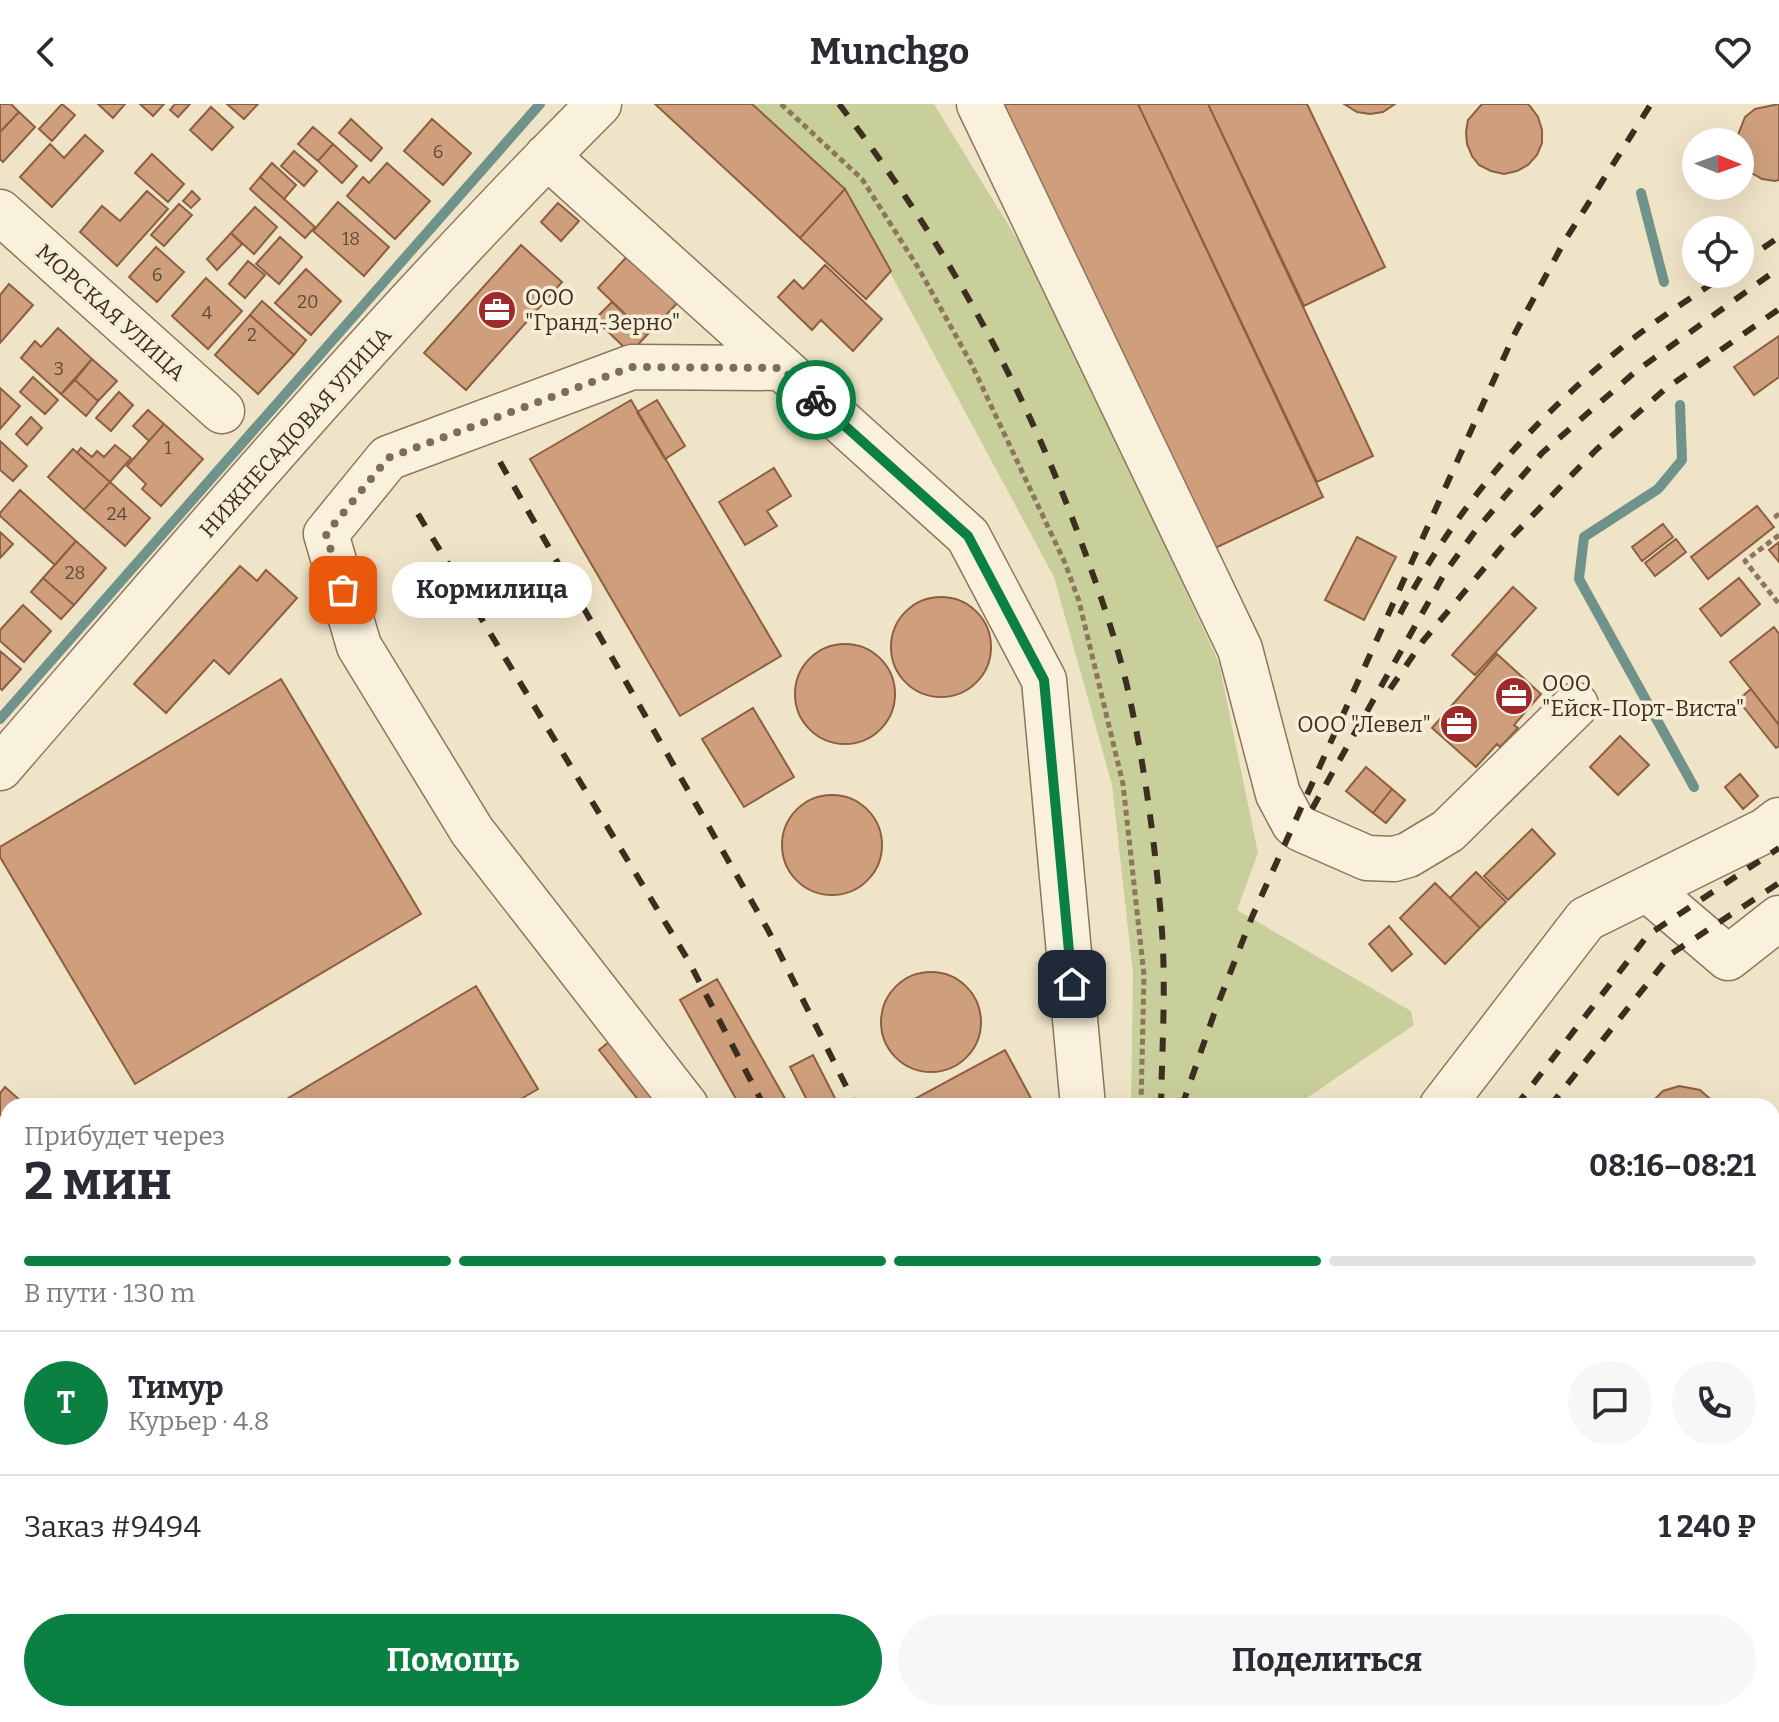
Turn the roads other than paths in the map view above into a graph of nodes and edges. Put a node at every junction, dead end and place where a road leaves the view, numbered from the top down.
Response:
1 (599, 104) edge
2 (979, 104) edge
3 (547, 156) junction
4 (0, 212) edge
5 (781, 368) junction
6 (222, 411) dead end
7 (1576, 705) dead end
8 (0, 768) edge
9 (1779, 820) edge
10 (1647, 889) junction
11 (1779, 918) edge
12 (680, 1098) edge
13 (1082, 1098) edge
14 (1448, 1098) edge

1 - 3 street, НИЖНЕСАДОВАЯ УЛИЦА
2 - 7 street
3 - 5 street
3 - 8 street, НИЖНЕСАДОВАЯ УЛИЦА
4 - 6 street, МОРСКАЯ УЛИЦА
5 - 12 street
5 - 13 street
9 - 10 street
10 - 11 street
10 - 14 street

